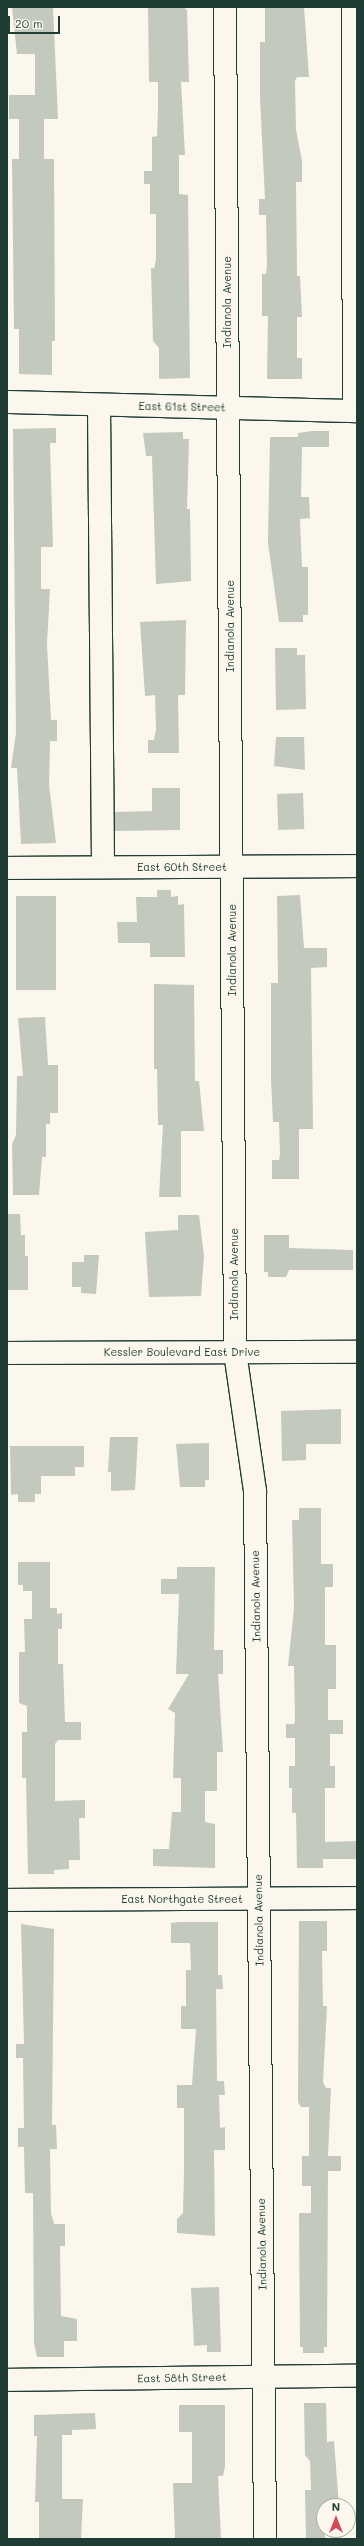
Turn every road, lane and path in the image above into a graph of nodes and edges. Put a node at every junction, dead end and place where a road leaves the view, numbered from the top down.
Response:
1 (225, 7) edge
2 (353, 7) edge
3 (7, 402) edge
4 (99, 405) junction
5 (228, 408) junction
6 (355, 411) edge
7 (357, 866) edge
8 (7, 868) edge
9 (103, 868) junction
10 (232, 868) junction
11 (235, 1352) junction
12 (357, 1352) edge
13 (7, 1353) edge
14 (259, 1898) junction
15 (357, 1898) edge
16 (7, 1900) edge
17 (357, 2376) edge
18 (263, 2378) junction
19 (7, 2380) edge
20 (265, 2539) edge

1 - 5 street, Indianola Avenue
2 - 6 street
3 - 4 street, East 61st Street
4 - 5 street, East 61st Street
4 - 9 street
5 - 6 street, East 61st Street
5 - 10 street, Indianola Avenue
7 - 10 street, East 60th Street
8 - 9 street, East 60th Street
9 - 10 street, East 60th Street
10 - 11 street, Indianola Avenue
11 - 12 street, Kessler Boulevard East Drive
11 - 13 street, Kessler Boulevard East Drive
11 - 14 street, Indianola Avenue
14 - 15 street, East Northgate Street
14 - 16 street, East Northgate Street
14 - 18 street, Indianola Avenue
17 - 18 street, East 58th Street
18 - 19 street, East 58th Street
18 - 20 street, Indianola Avenue

